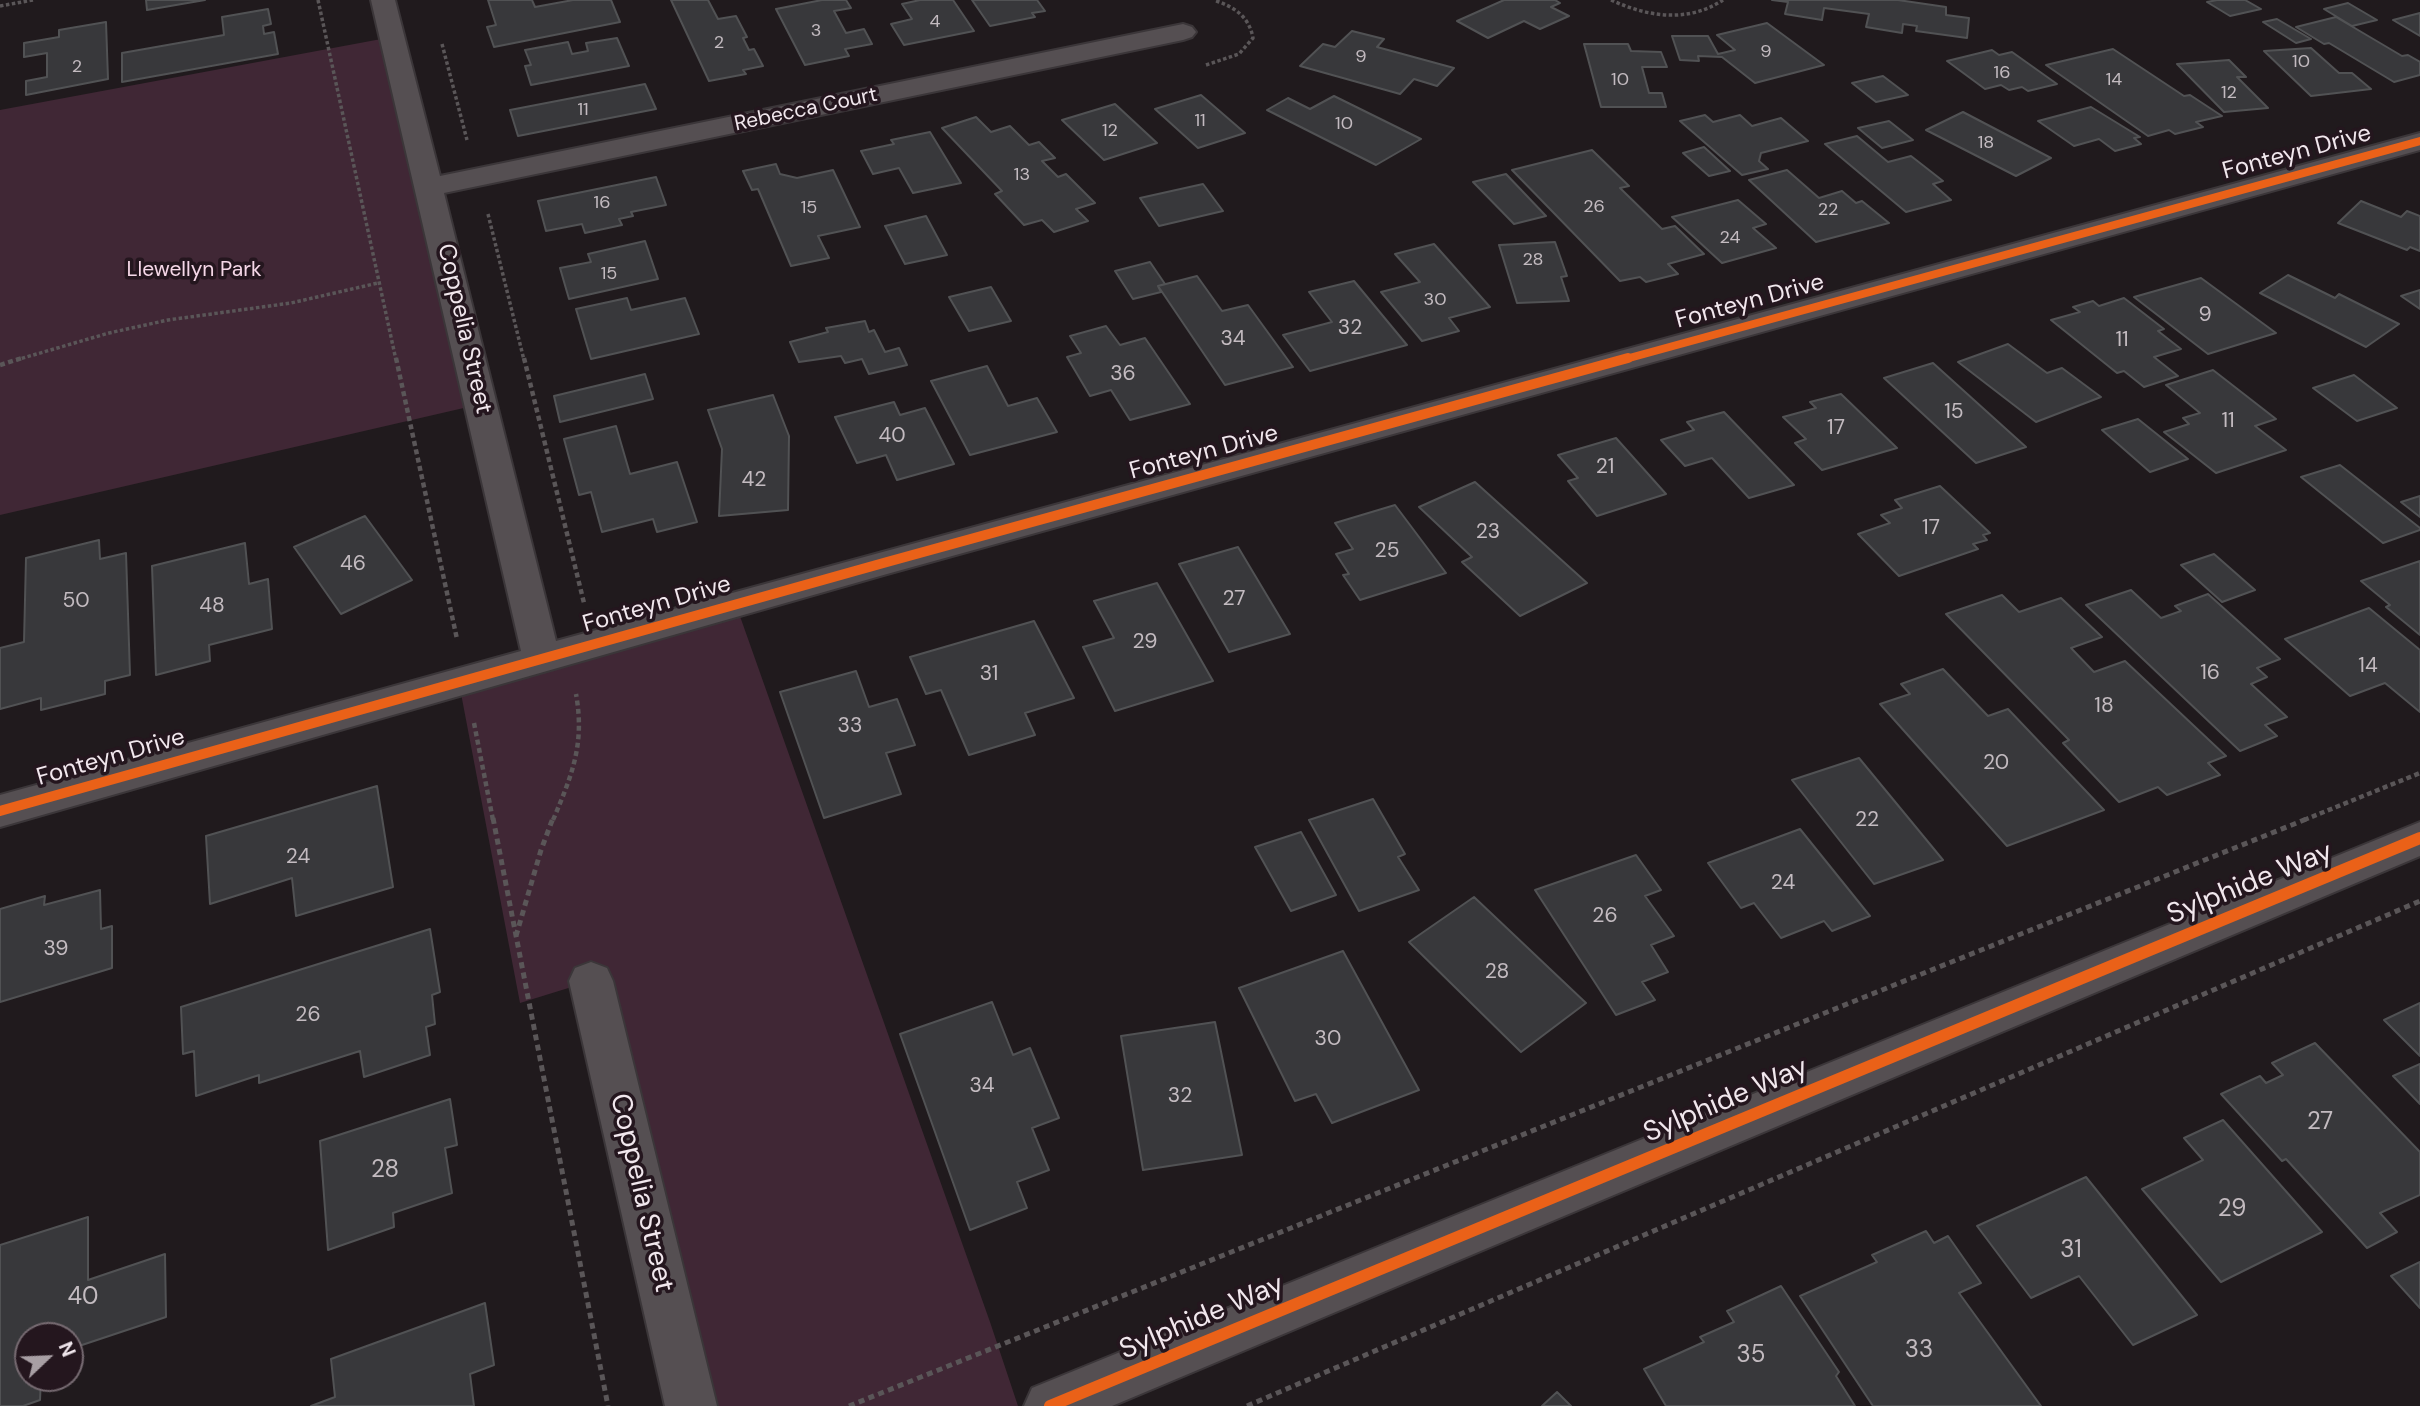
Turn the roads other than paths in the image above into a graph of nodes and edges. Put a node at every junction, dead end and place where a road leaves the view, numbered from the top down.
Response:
1 (383, 0) edge
2 (1183, 32) dead end
3 (2420, 141) edge
4 (430, 187) junction
5 (542, 659) junction
6 (0, 811) edge
7 (2420, 838) edge
8 (592, 981) dead end
9 (691, 1406) edge
10 (1049, 1406) edge

1 - 4 street, Coppelia Street
2 - 4 street, Rebecca Court
3 - 5 street, Fonteyn Drive
4 - 5 street, Coppelia Street
5 - 6 street, Fonteyn Drive
7 - 10 street, Sylphide Way
8 - 9 street, Coppelia Street

